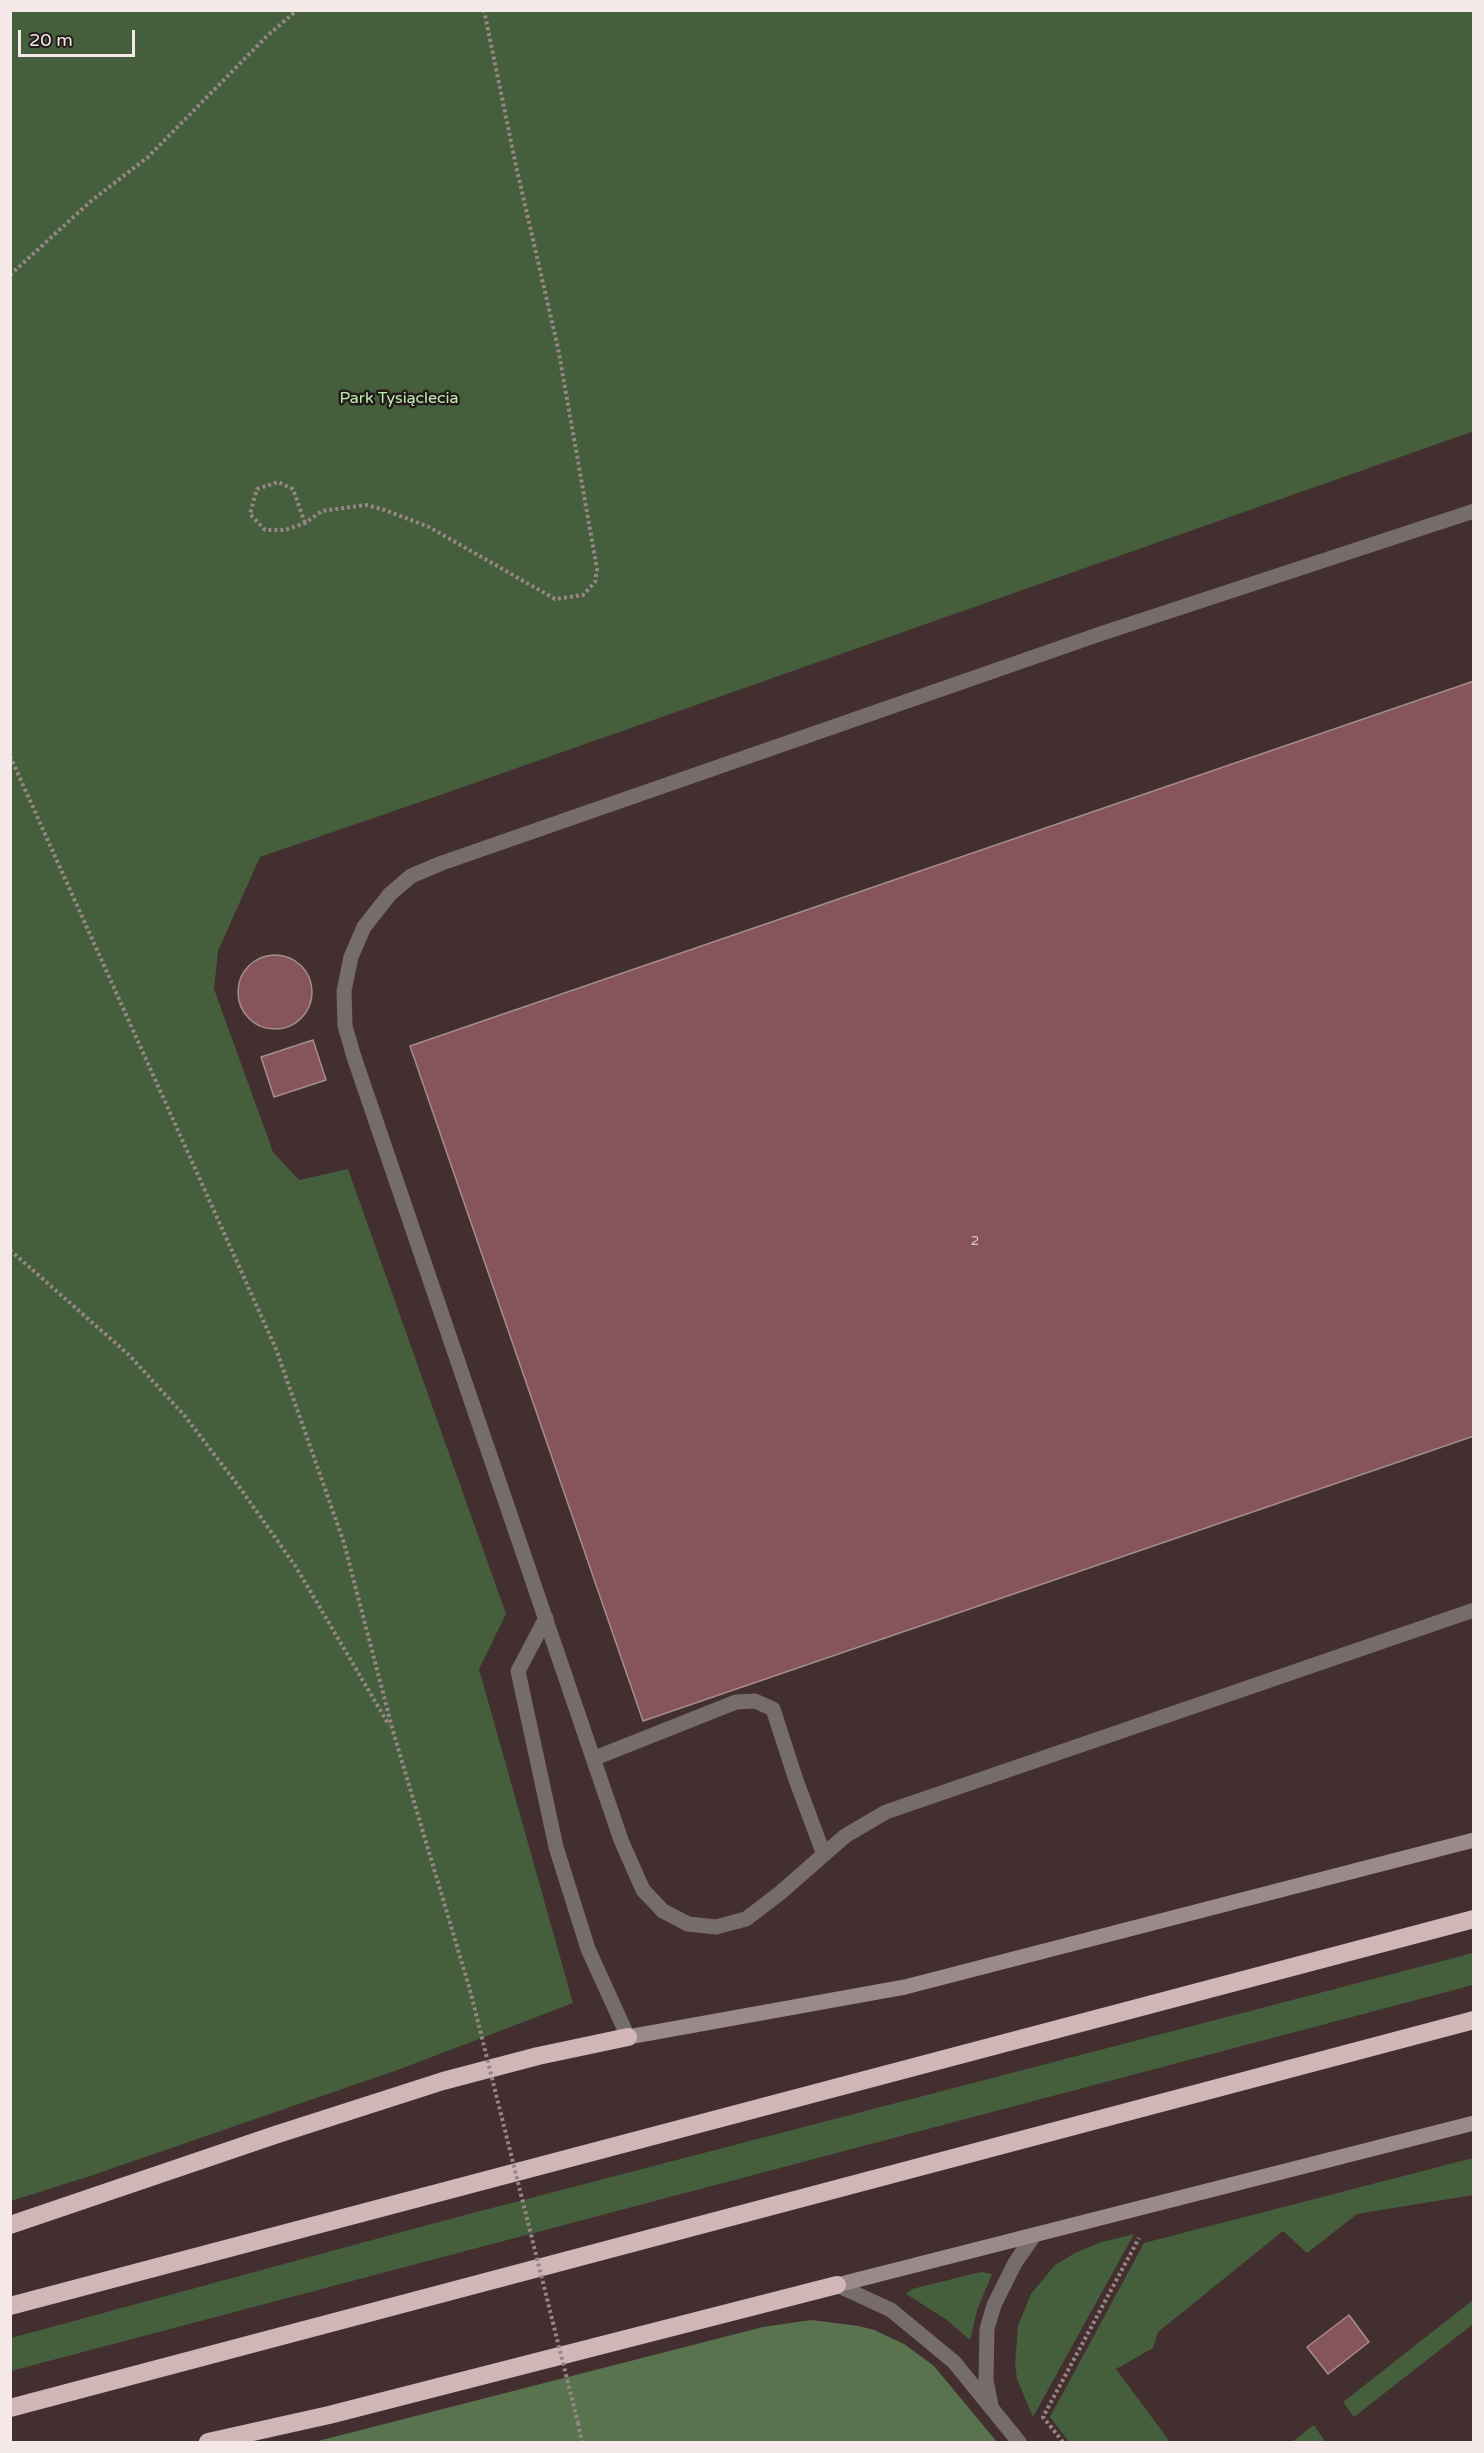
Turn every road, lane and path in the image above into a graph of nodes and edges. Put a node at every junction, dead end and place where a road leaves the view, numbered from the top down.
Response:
1 (297, 10) edge
2 (484, 10) edge
3 (10, 274) edge
4 (1473, 511) edge
5 (305, 524) junction
6 (10, 756) edge
7 (10, 1250) edge
8 (1473, 1610) edge
9 (546, 1618) junction
10 (393, 1731) junction
11 (595, 1758) junction
12 (1473, 1840) edge
13 (824, 1855) junction
14 (1473, 1919) edge
15 (1473, 2020) edge
16 (628, 2037) junction
17 (1473, 2122) edge
18 (10, 2225) edge
19 (1033, 2237) junction
20 (1140, 2237) dead end
21 (837, 2285) junction
22 (10, 2306) edge
23 (10, 2408) edge
24 (992, 2408) junction
25 (208, 2442) edge
26 (582, 2442) edge
27 (1019, 2442) edge
28 (1063, 2442) edge

1 - 3 path
2 - 5 path
4 - 9 street
5 - 5 path
6 - 10 path
7 - 10 path
8 - 13 street
9 - 11 street
9 - 16 street
10 - 26 path, bridge
11 - 13 street
11 - 13 street
12 - 16 main road
14 - 22 highway
15 - 23 highway
16 - 18 highway
17 - 19 main road
19 - 21 main road
19 - 24 street
20 - 28 path
21 - 24 street
21 - 25 highway
24 - 27 street

